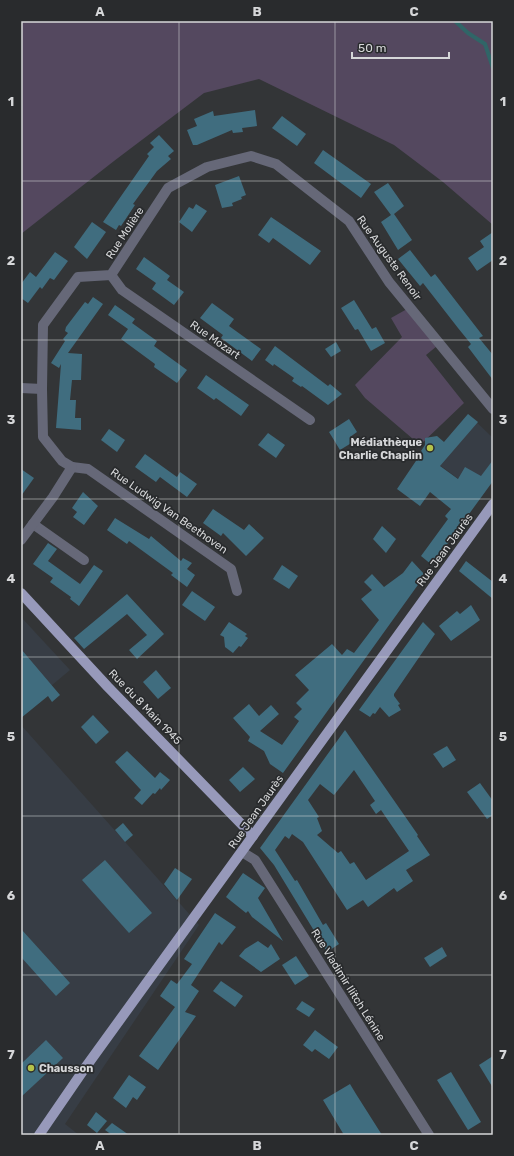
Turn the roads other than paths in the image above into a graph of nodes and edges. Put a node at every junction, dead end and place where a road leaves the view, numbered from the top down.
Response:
1 (284, 170) joint
2 (111, 275) junction
3 (21, 388) edge
4 (42, 390) junction
5 (493, 409) edge
6 (310, 420) dead end
7 (72, 467) junction
8 (493, 504) edge
9 (33, 524) junction
10 (21, 540) edge
11 (84, 560) dead end
12 (237, 590) dead end
13 (21, 593) edge
14 (253, 836) junction
15 (242, 852) junction
16 (39, 1135) edge
17 (428, 1135) edge

1 - 2 street, Rue Molière
1 - 5 street, Rue Auguste Renoir
2 - 4 street, Rue Molière
2 - 6 street, Rue Mozart
3 - 4 street
4 - 7 street, Rue Molière
7 - 9 street
7 - 12 street, Rue Ludwig Van Beethoven
8 - 14 main road, Rue Jean Jaurès
9 - 10 street
9 - 11 street
13 - 14 main road, Rue du 8 Main 1945
14 - 15 main road, Rue Jean Jaurès
15 - 16 main road, Rue Jean Jaurès
15 - 17 street, Rue Vladimir Ilitch Lénine

